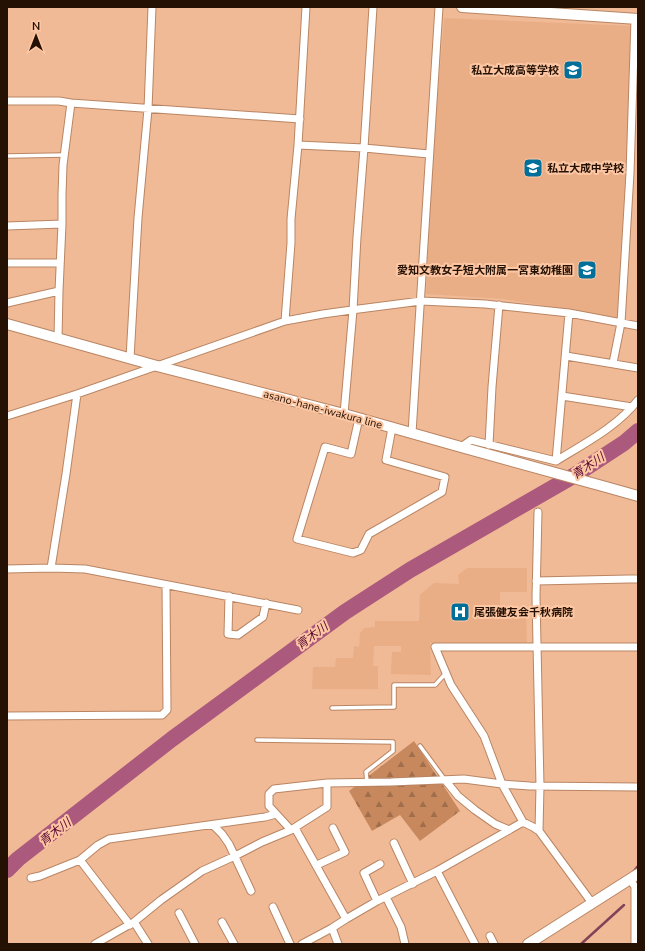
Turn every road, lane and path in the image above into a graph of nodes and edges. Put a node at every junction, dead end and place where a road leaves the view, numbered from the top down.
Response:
1 (152, 7) edge
2 (306, 7) edge
3 (373, 7) edge
4 (439, 7) edge
5 (462, 7) edge
6 (538, 10) edge
7 (636, 19) edge
8 (7, 101) edge
9 (71, 103) junction
10 (148, 109) junction
11 (300, 119) junction
12 (298, 145) junction
13 (364, 148) junction
14 (429, 154) junction
15 (64, 155) junction
16 (7, 156) edge
17 (630, 173) junction
18 (638, 174) edge
19 (62, 224) junction
20 (7, 226) edge
21 (7, 263) edge
22 (60, 263) junction
23 (59, 291) junction
24 (421, 301) junction
25 (7, 303) edge
26 (499, 305) junction
27 (353, 310) junction
28 (569, 313) junction
29 (285, 321) junction
30 (621, 322) junction
31 (7, 324) edge
32 (638, 326) edge
33 (58, 338) junction
34 (566, 356) junction
35 (130, 358) junction
36 (614, 363) junction
37 (158, 366) junction
38 (638, 368) edge
39 (77, 394) junction
40 (562, 396) junction
41 (638, 400) edge
42 (632, 407) junction
43 (344, 414) junction
44 (7, 416) edge
45 (359, 418) junction
46 (392, 428) junction
47 (412, 433) junction
48 (489, 445) junction
49 (461, 447) junction
50 (556, 461) junction
51 (638, 496) edge
52 (538, 512) dead end
53 (51, 568) junction
54 (7, 569) edge
55 (638, 579) edge
56 (536, 581) junction
57 (166, 585) junction
58 (229, 596) junction
59 (266, 604) junction
60 (298, 610) dead end
61 (537, 646) junction
62 (638, 647) edge
63 (446, 673) junction
64 (332, 708) dead end
65 (7, 716) edge
66 (257, 740) dead end
67 (420, 746) dead end
68 (446, 780) junction
69 (366, 782) junction
70 (327, 783) junction
71 (502, 784) junction
72 (540, 786) junction
73 (638, 787) edge
74 (276, 814) junction
75 (523, 822) junction
76 (213, 824) junction
77 (333, 828) dead end
78 (293, 829) junction
79 (509, 830) junction
80 (539, 831) junction
81 (394, 843) dead end
82 (235, 856) junction
83 (80, 860) junction
84 (380, 864) dead end
85 (317, 865) junction
86 (437, 871) junction
87 (31, 878) dead end
88 (635, 882) edge
89 (413, 884) junction
90 (251, 891) dead end
91 (386, 897) junction
92 (377, 901) junction
93 (592, 903) junction
94 (272, 907) dead end
95 (179, 913) dead end
96 (346, 919) junction
97 (222, 922) dead end
98 (132, 924) junction
99 (636, 927) edge
100 (332, 928) junction
101 (490, 936) dead end
102 (95, 944) edge
103 (148, 944) edge
104 (194, 944) edge
105 (234, 944) edge
106 (290, 944) edge
107 (302, 944) edge
108 (338, 944) edge
109 (405, 944) edge
110 (475, 944) edge
111 (494, 944) edge
112 (528, 944) edge
113 (635, 944) edge

1 - 10 street
2 - 11 street
3 - 13 street
4 - 14 street
5 - 6 main road
6 - 7 main road
7 - 17 street
8 - 9 street
9 - 10 street
9 - 15 street
10 - 11 street
10 - 35 street
11 - 12 street
12 - 13 street
12 - 29 street
13 - 14 street
13 - 27 street
14 - 24 street
15 - 16 lane
15 - 19 street
17 - 18 street
17 - 30 street
19 - 20 street
19 - 22 street
21 - 22 street
22 - 23 street
23 - 25 street
23 - 33 street
24 - 26 street
24 - 27 street
24 - 47 street
26 - 28 street
26 - 48 street
27 - 29 street
27 - 43 street
28 - 30 street
28 - 34 street
29 - 37 street
30 - 32 street
30 - 36 street
31 - 33 main road, asano-hane-iwakura line
33 - 35 main road, asano-hane-iwakura line
34 - 36 street
34 - 40 street
35 - 37 main road, asano-hane-iwakura line
36 - 38 street
37 - 39 street
37 - 43 main road, asano-hane-iwakura line
39 - 44 street
39 - 53 street
40 - 42 street
40 - 50 street
41 - 42 street
42 - 50 street
43 - 45 main road, asano-hane-iwakura line
45 - 46 main road, asano-hane-iwakura line
45 - 46 street
46 - 47 main road, asano-hane-iwakura line
47 - 49 main road, asano-hane-iwakura line
48 - 49 street
48 - 50 street
49 - 51 main road, asano-hane-iwakura line
52 - 56 street
53 - 54 street
53 - 57 street
55 - 56 street
56 - 61 street
57 - 58 street
57 - 65 street
58 - 59 street
58 - 59 street
59 - 60 street
61 - 62 street
61 - 63 street
61 - 72 street
63 - 64 lane
63 - 71 street
66 - 69 lane
67 - 68 lane
68 - 69 street
68 - 71 street
68 - 79 street
69 - 70 street
70 - 74 street
70 - 78 street
71 - 72 street
71 - 75 street
72 - 73 street
72 - 80 street
74 - 76 street
74 - 78 street
75 - 79 street
75 - 80 street
76 - 82 street
76 - 83 street
77 - 85 street
78 - 82 street
78 - 85 street
79 - 86 street
80 - 93 street
81 - 89 street
82 - 90 street
82 - 98 street
83 - 87 street
83 - 98 street
84 - 92 street
85 - 96 street
86 - 89 street
86 - 110 street
88 - 93 main road
88 - 99 street
89 - 91 street
91 - 92 street
91 - 109 street
92 - 96 street
93 - 112 main road
94 - 106 street
95 - 104 street
96 - 100 street
97 - 105 street
98 - 102 street
98 - 103 street
99 - 113 street
100 - 107 street
100 - 108 street
101 - 111 street

